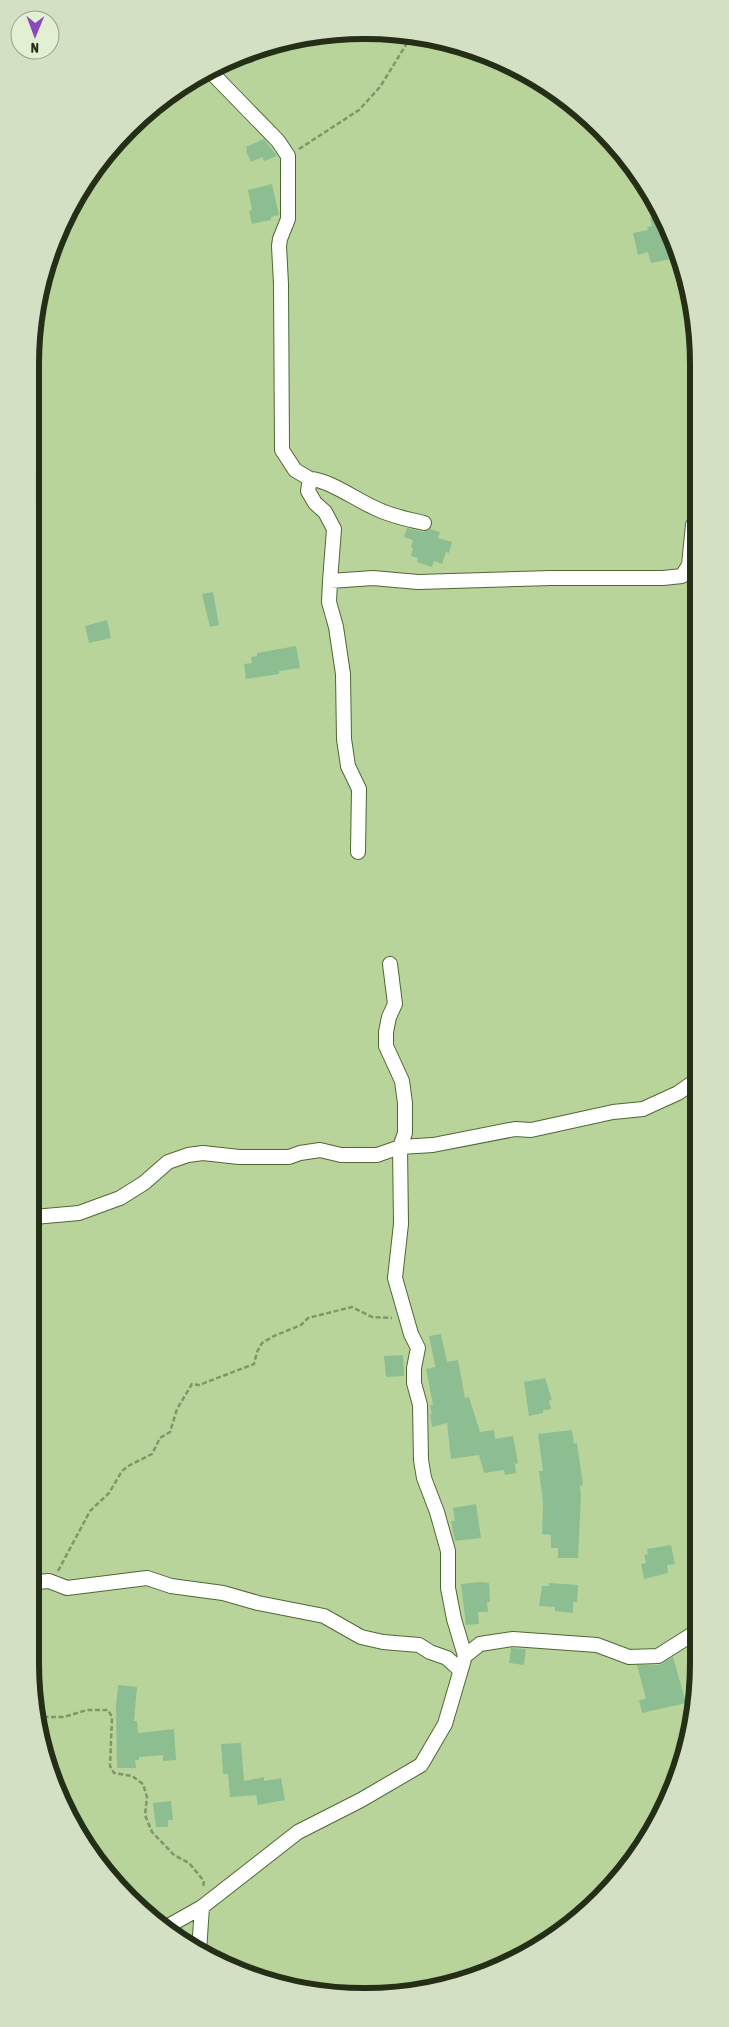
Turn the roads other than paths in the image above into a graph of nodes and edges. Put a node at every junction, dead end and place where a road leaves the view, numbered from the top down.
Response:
1 (214, 75) edge
2 (310, 479) junction
3 (424, 523) dead end
4 (690, 555) edge
5 (330, 581) junction
6 (358, 852) dead end
7 (390, 964) dead end
8 (690, 1085) edge
9 (400, 1147) junction
10 (39, 1216) edge
11 (42, 1582) edge
12 (690, 1636) edge
13 (465, 1656) junction
14 (460, 1670) junction
15 (202, 1907) junction
16 (171, 1924) edge
17 (199, 1943) edge

1 - 2 street
2 - 3 street
2 - 5 street
4 - 5 street
5 - 6 street
7 - 9 street
8 - 9 street
9 - 10 street
9 - 13 street
11 - 14 street
12 - 13 street
13 - 14 street
14 - 15 street
15 - 16 street
15 - 17 street

